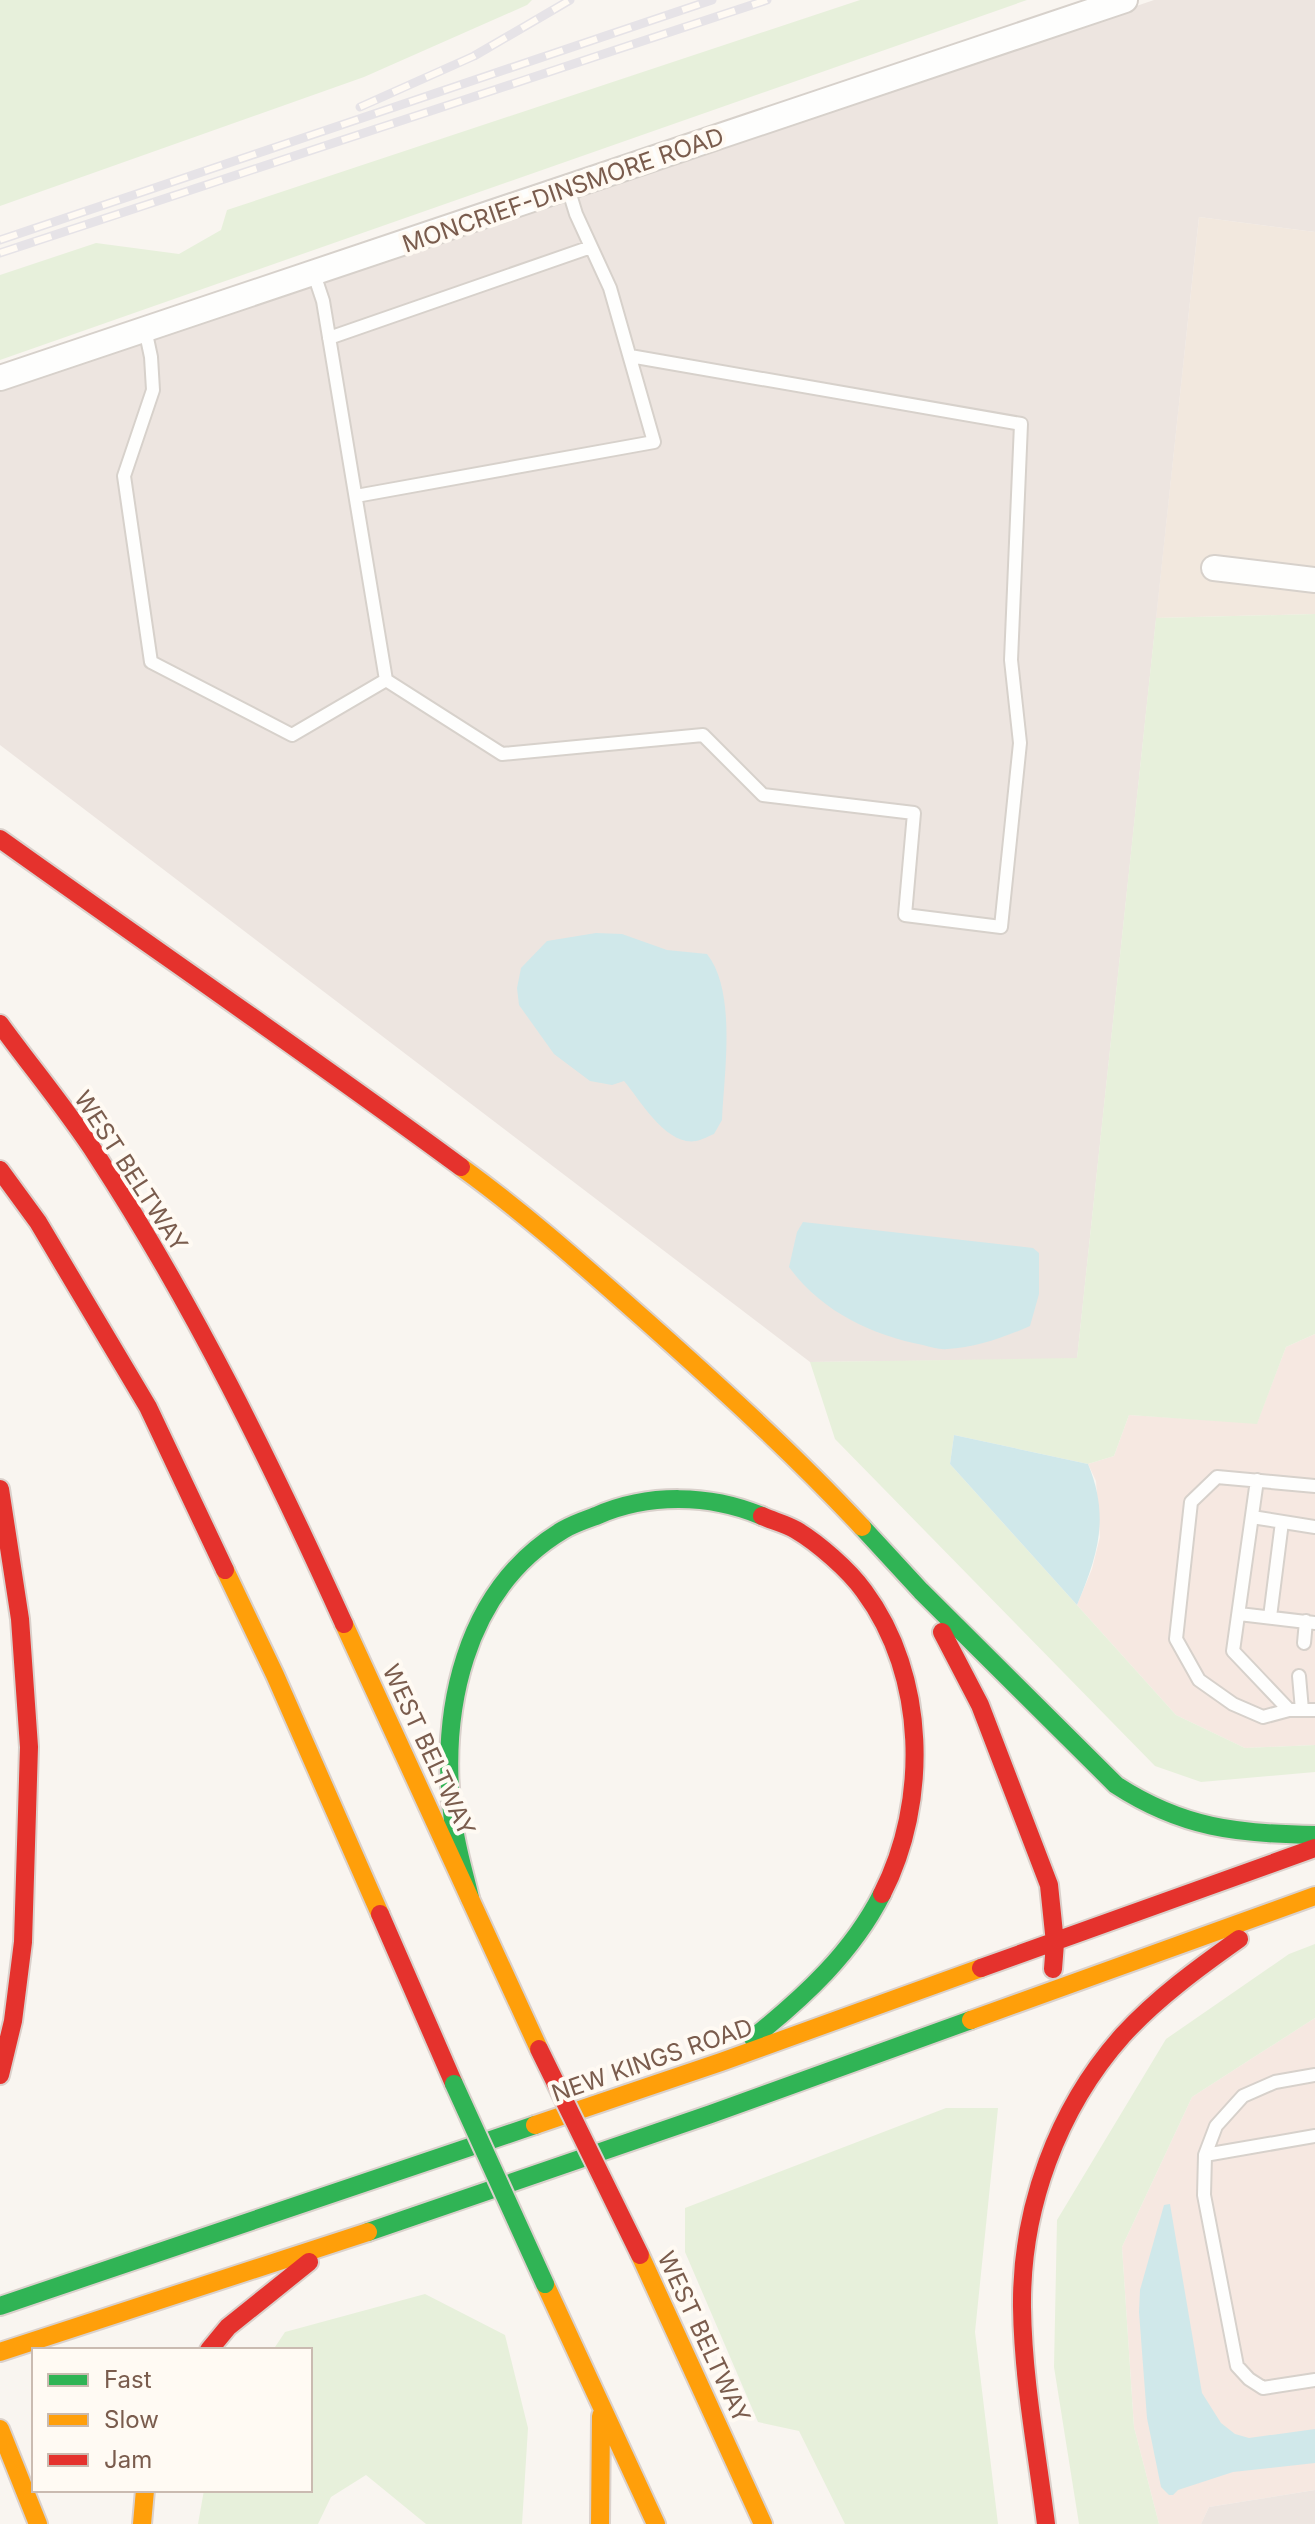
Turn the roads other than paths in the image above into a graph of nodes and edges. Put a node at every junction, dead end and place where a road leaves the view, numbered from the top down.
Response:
1 (1125, 0) edge
2 (568, 188) junction
3 (591, 247) junction
4 (314, 274) junction
5 (145, 329) junction
6 (329, 338) junction
7 (630, 356) junction
8 (0, 378) edge
9 (356, 496) junction
10 (1214, 568) dead end
11 (1315, 580) edge
12 (386, 680) junction
13 (0, 839) edge
14 (0, 1024) edge
15 (0, 1170) edge
16 (1257, 1480) junction
17 (1315, 1486) edge
18 (0, 1489) edge
19 (1252, 1517) junction
20 (1282, 1522) junction
21 (1315, 1527) edge
22 (921, 1591) junction
23 (1239, 1614) junction
24 (1270, 1617) junction
25 (1310, 1622) edge
26 (1304, 1643) dead end
27 (1299, 1676) dead end
28 (1302, 1710) edge
29 (1315, 1835) edge
30 (1315, 1848) edge
31 (1315, 1896) edge
32 (470, 1898) junction
33 (1288, 1906) junction
34 (1055, 1943) junction
35 (1051, 1992) junction
36 (721, 2062) junction
37 (0, 2075) edge
38 (1315, 2075) edge
39 (1315, 2136) edge
40 (1205, 2155) junction
41 (330, 2245) junction
42 (19, 2300) junction
43 (0, 2306) edge
44 (0, 2322) edge
45 (211, 2348) edge
46 (0, 2352) edge
47 (1315, 2380) edge
48 (601, 2402) junction
49 (0, 2429) edge
50 (145, 2492) edge
51 (38, 2524) edge
52 (142, 2524) edge
53 (600, 2524) edge
54 (656, 2524) edge
55 (763, 2524) edge
56 (1046, 2524) edge

1 - 2 street, MONCRIEF-DINSMORE ROAD
2 - 3 lane
2 - 4 street, MONCRIEF-DINSMORE ROAD
3 - 6 lane
3 - 7 lane
4 - 5 street, MONCRIEF-DINSMORE ROAD
4 - 6 lane
5 - 8 street, MONCRIEF-DINSMORE ROAD
5 - 12 lane
6 - 9 lane
7 - 9 lane
7 - 12 lane
9 - 12 lane
10 - 11 street
13 - 22 highway
14 - 32 highway, WEST BELTWAY
15 - 48 highway, bridge
16 - 17 lane
16 - 19 lane
16 - 28 lane
18 - 37 highway
19 - 20 lane
19 - 23 lane
20 - 21 lane
20 - 24 lane
22 - 29 highway
22 - 34 highway
23 - 24 lane
23 - 28 lane
24 - 25 lane
25 - 26 lane
27 - 28 lane
30 - 34 highway, NEW KINGS ROAD
31 - 33 highway
32 - 36 highway
32 - 55 highway, WEST BELTWAY, bridge
33 - 35 highway
33 - 56 highway
34 - 35 highway
34 - 36 highway, NEW KINGS ROAD
35 - 41 highway
36 - 42 highway, NEW KINGS ROAD
38 - 40 lane
39 - 40 lane
40 - 47 lane
41 - 45 highway
41 - 46 highway
42 - 43 highway, NEW KINGS ROAD
42 - 44 highway
48 - 53 highway
48 - 54 highway
49 - 51 highway
50 - 52 highway

